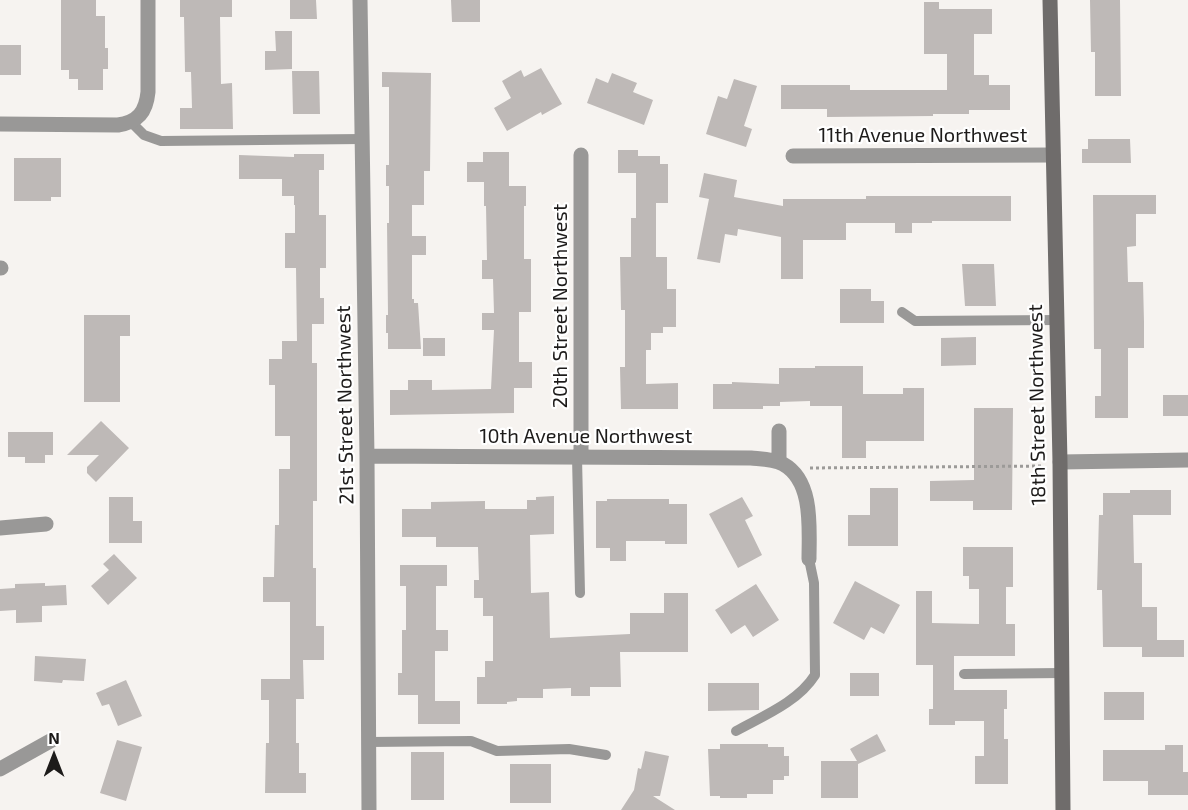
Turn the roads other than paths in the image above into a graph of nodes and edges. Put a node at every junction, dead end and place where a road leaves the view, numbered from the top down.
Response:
1 (148, 0) edge
2 (360, 0) edge
3 (1050, 0) edge
4 (135, 119) junction
5 (0, 124) edge
6 (362, 139) junction
7 (581, 155) dead end
8 (1053, 155) junction
9 (793, 156) dead end
10 (902, 312) dead end
11 (1057, 320) junction
12 (779, 431) dead end
13 (367, 456) junction
14 (579, 457) junction
15 (1188, 460) edge
16 (1060, 462) junction
17 (788, 469) junction
18 (46, 524) dead end
19 (0, 528) edge
20 (809, 559) joint
21 (580, 593) dead end
22 (1062, 673) junction
23 (964, 674) dead end
24 (736, 731) dead end
25 (52, 740) dead end
26 (369, 742) junction
27 (606, 755) dead end
28 (0, 769) edge
29 (369, 810) edge
30 (1064, 810) edge

1 - 4 street
2 - 6 street, 21st Street Northwest
3 - 8 street, 18th Street Northwest
4 - 5 street
4 - 6 lane
6 - 13 street, 21st Street Northwest
7 - 14 street, 20th Street Northwest
8 - 9 street, 11th Avenue Northwest
8 - 11 street, 18th Street Northwest
10 - 11 lane
11 - 16 street, 18th Street Northwest
12 - 17 street
13 - 14 street, 10th Avenue Northwest
13 - 26 street, 21st Street Northwest
14 - 17 street, 10th Avenue Northwest
14 - 21 lane
15 - 16 street
16 - 22 street, 18th Street Northwest
17 - 20 street
18 - 19 street
20 - 24 lane
22 - 23 lane
22 - 30 street, 18th Street Northwest
25 - 28 street
26 - 27 lane
26 - 29 street, 21st Street Northwest

